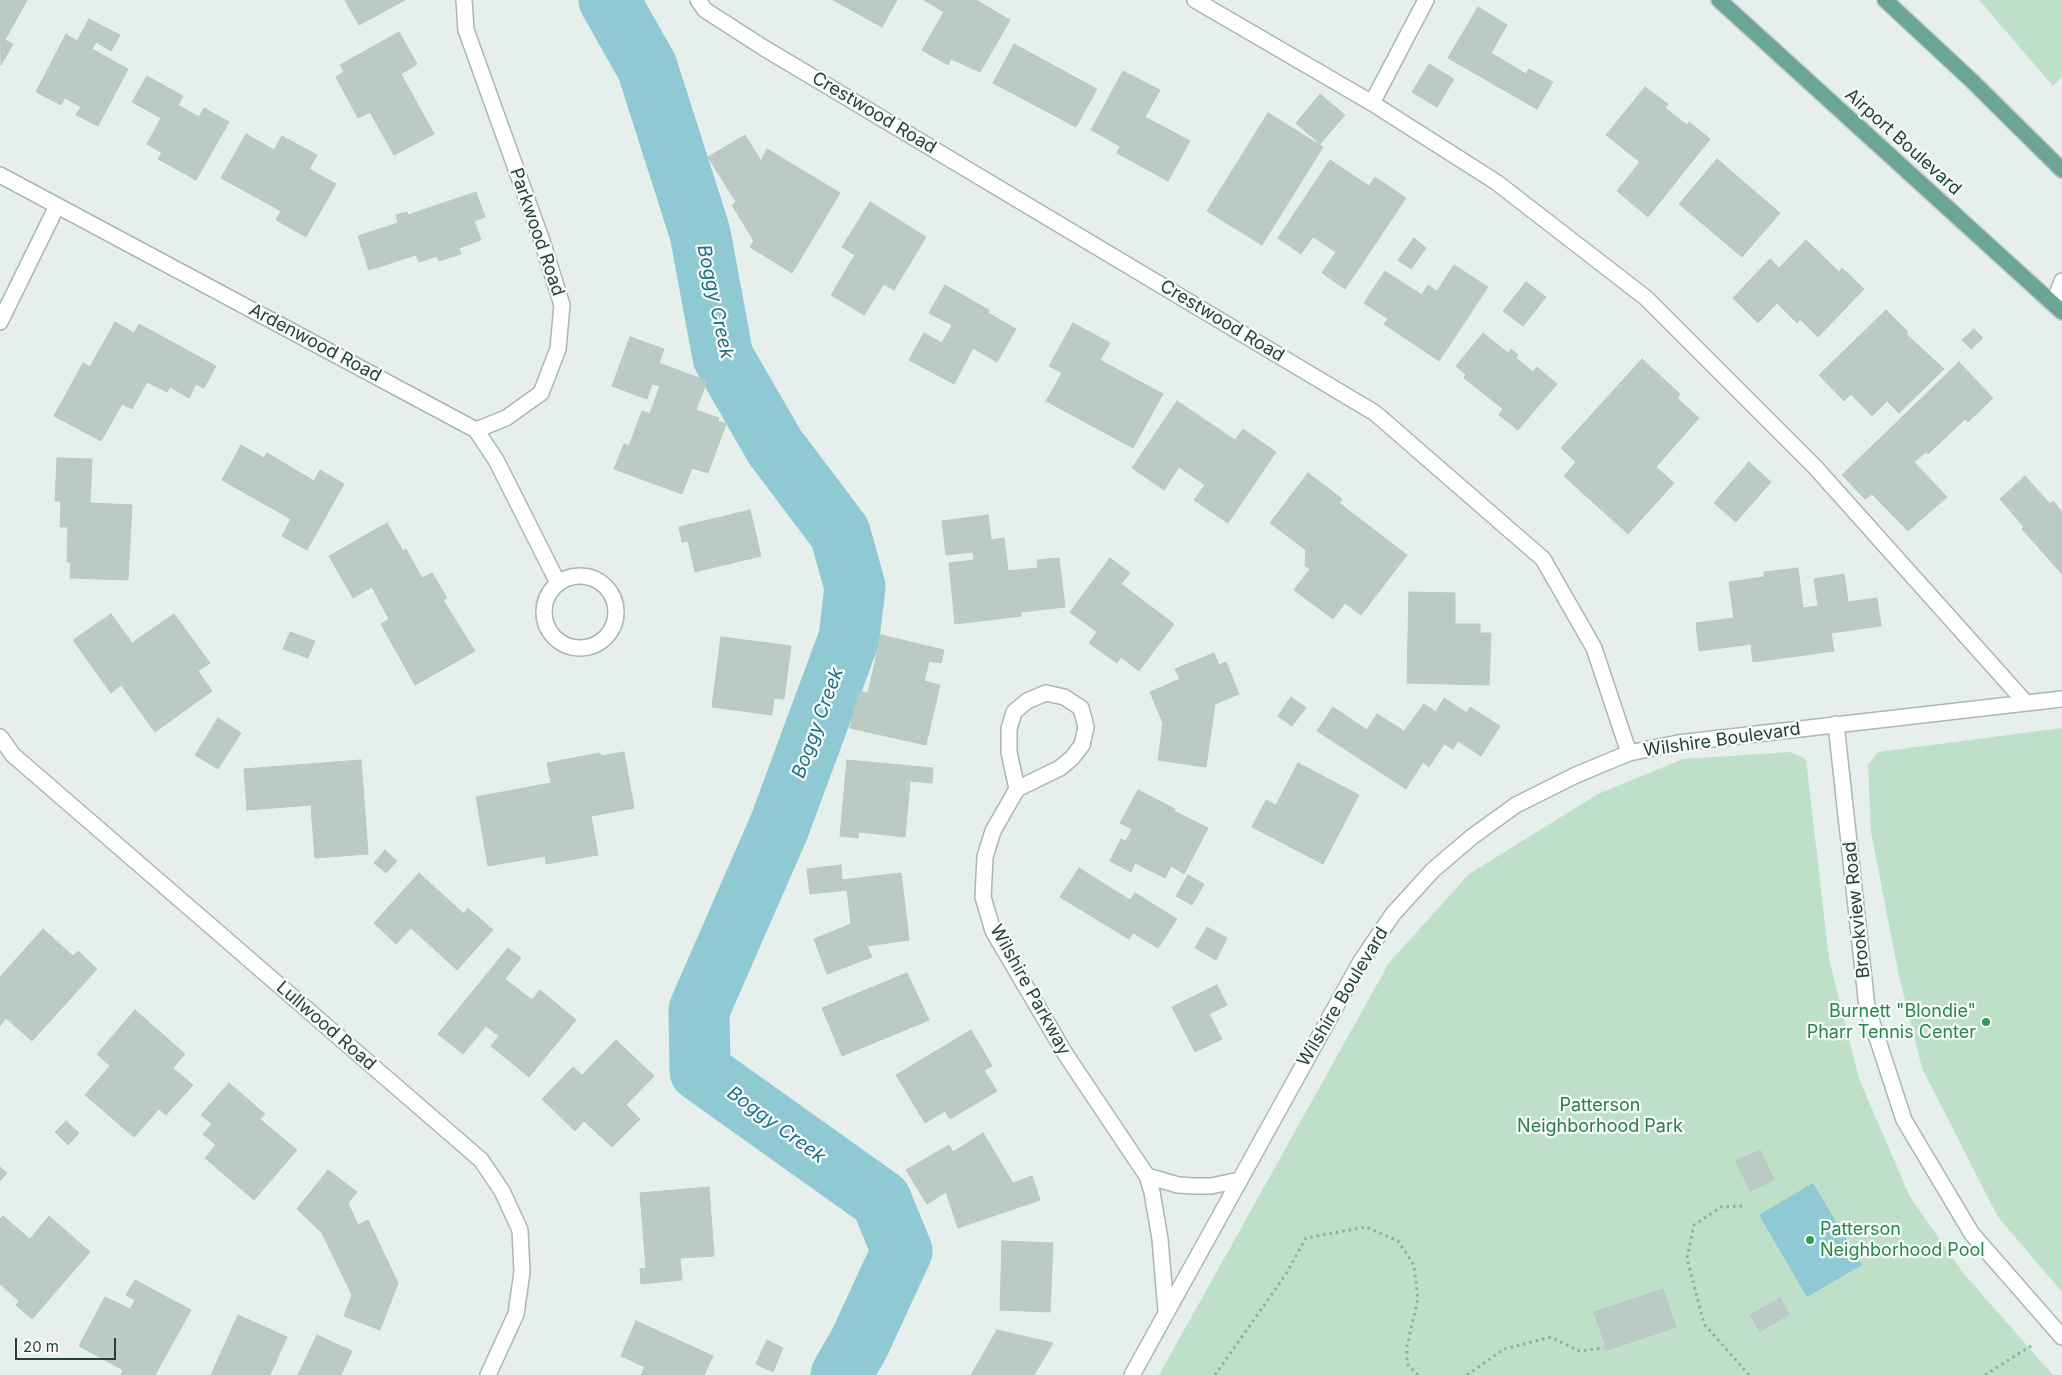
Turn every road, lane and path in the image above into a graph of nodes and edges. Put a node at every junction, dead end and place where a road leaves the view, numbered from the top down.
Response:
1 (464, 0) edge
2 (698, 0) edge
3 (1195, 0) edge
4 (1426, 0) edge
5 (1718, 0) edge
6 (1885, 0) edge
7 (1372, 103) junction
8 (2062, 170) edge
9 (0, 176) edge
10 (57, 206) junction
11 (2062, 280) edge
12 (2058, 308) edge
13 (0, 322) edge
14 (476, 430) junction
15 (558, 583) junction
16 (2062, 699) edge
17 (2026, 703) junction
18 (1836, 724) junction
19 (0, 737) edge
20 (1629, 753) junction
21 (1017, 788) junction
22 (1147, 1176) junction
23 (1240, 1180) junction
24 (1742, 1206) dead end
25 (1166, 1311) junction
26 (2059, 1334) edge
27 (1604, 1348) dead end
28 (488, 1375) edge
29 (1132, 1375) edge
30 (1215, 1375) edge
31 (1418, 1375) edge
32 (1466, 1375) edge
33 (1748, 1375) edge
34 (1985, 1375) edge

1 - 14 street, Parkwood Road
2 - 20 street, Crestwood Road
3 - 7 street
4 - 7 street
5 - 12 main road, Airport Boulevard
6 - 8 main road
7 - 17 street
9 - 10 street, Ardenwood Road
10 - 13 street
10 - 14 street, Ardenwood Road
11 - 12 street
14 - 15 street, Ardenwood Road
15 - 15 street
16 - 17 street, Wilshire Boulevard
17 - 18 street, Wilshire Boulevard
18 - 20 street, Wilshire Boulevard
18 - 26 street, Brookview Road
19 - 28 street, Lullwood Road
20 - 23 street, Wilshire Boulevard
21 - 21 street
21 - 22 street, Wilshire Parkway
22 - 23 street
22 - 25 street, Wilshire Parkway
23 - 25 street, Wilshire Boulevard
24 - 33 path
25 - 29 street, Wilshire Boulevard
26 - 34 path
27 - 32 path
30 - 31 path

